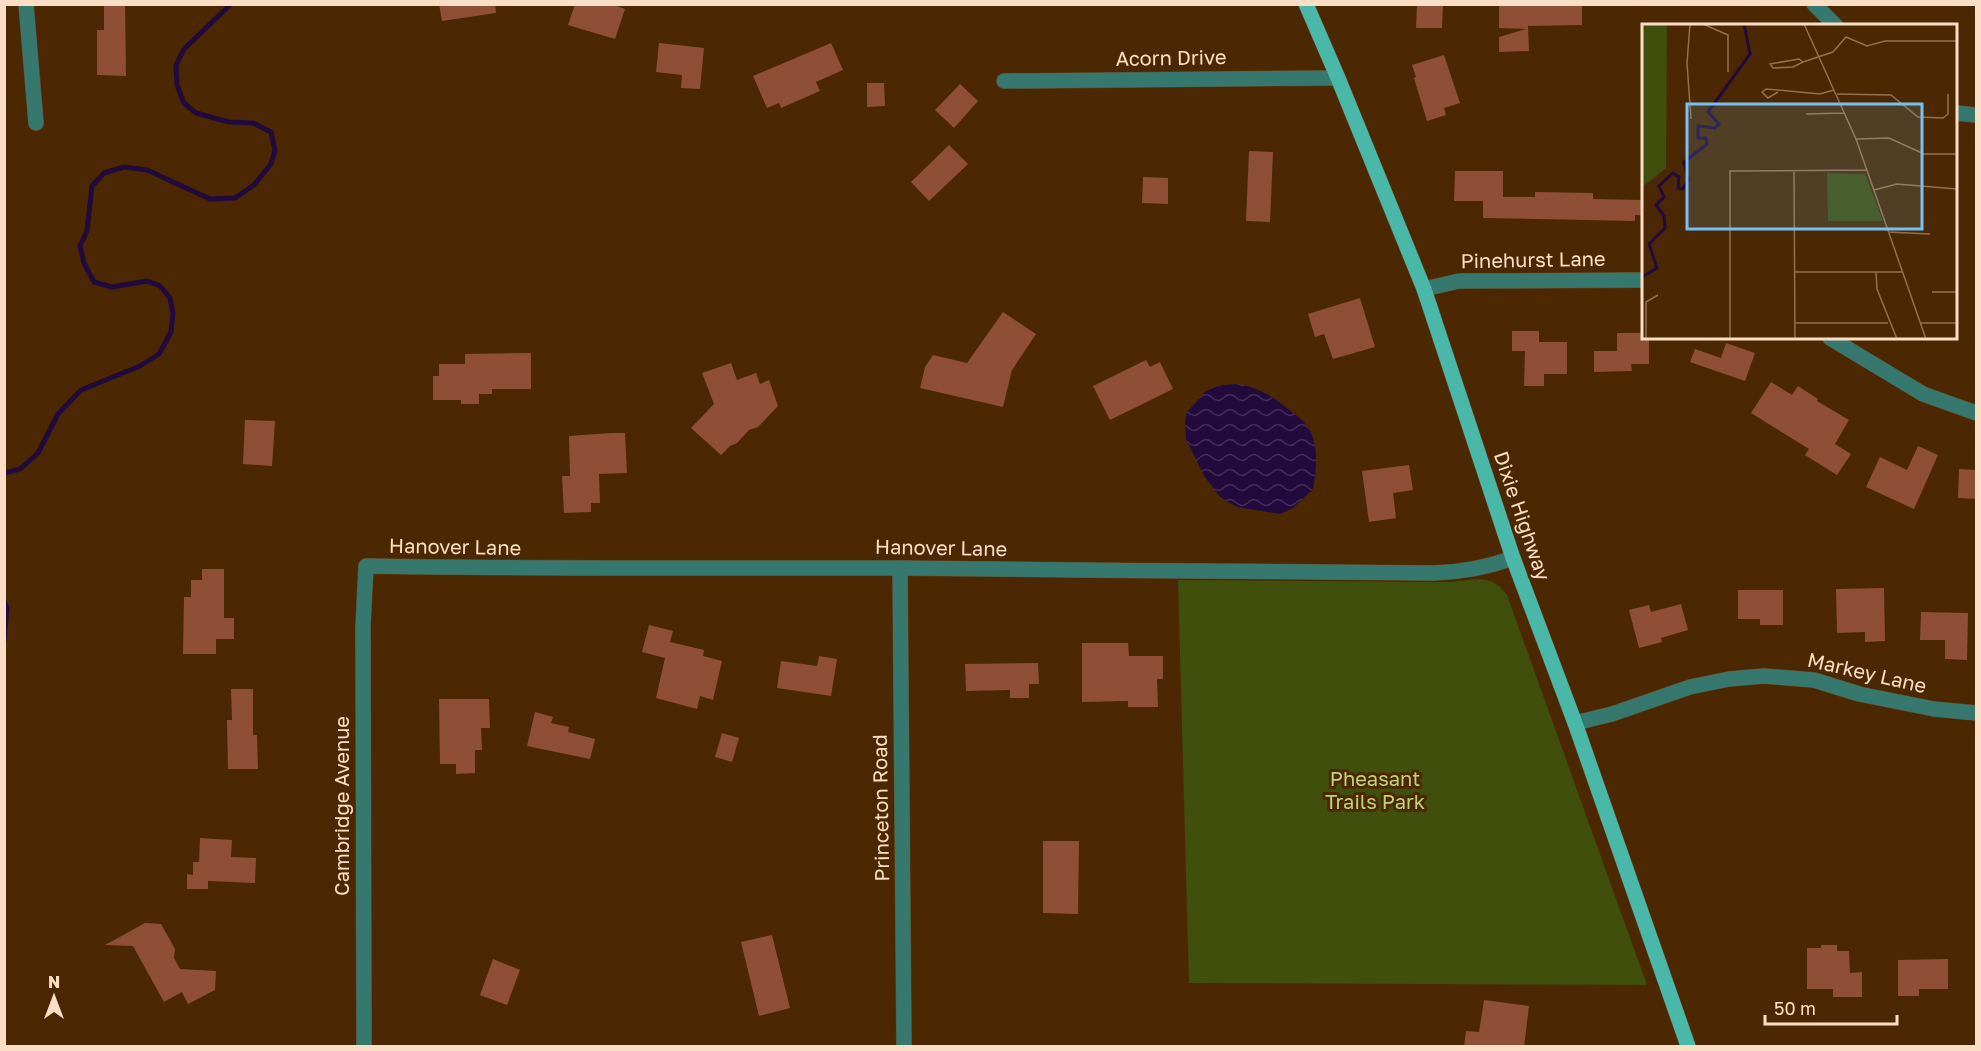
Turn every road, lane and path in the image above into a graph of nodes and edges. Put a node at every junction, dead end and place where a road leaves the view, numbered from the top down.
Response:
1 (26, 4) edge
2 (1306, 4) edge
3 (1814, 4) edge
4 (1834, 24) edge
5 (1338, 78) junction
6 (1004, 81) dead end
7 (1957, 113) edge
8 (1977, 115) edge
9 (36, 123) dead end
10 (1642, 280) edge
11 (1424, 290) junction
12 (1832, 339) edge
13 (1977, 413) edge
14 (1513, 558) junction
15 (366, 566) joint
16 (900, 568) junction
17 (1977, 713) edge
18 (1575, 723) junction
19 (364, 1047) edge
20 (904, 1047) edge
21 (1688, 1047) edge

1 - 9 street
2 - 5 main road, Dixie Highway
3 - 4 street
5 - 6 street, Acorn Drive
5 - 11 main road, Dixie Highway
7 - 8 street
10 - 11 street, Pinehurst Lane
11 - 14 main road, Dixie Highway
12 - 13 street
14 - 16 street, Hanover Lane
14 - 18 main road, Dixie Highway
15 - 16 street, Hanover Lane
15 - 19 street, Cambridge Avenue
16 - 20 street, Princeton Road
17 - 18 street, Markey Lane
18 - 21 main road, Dixie Highway

